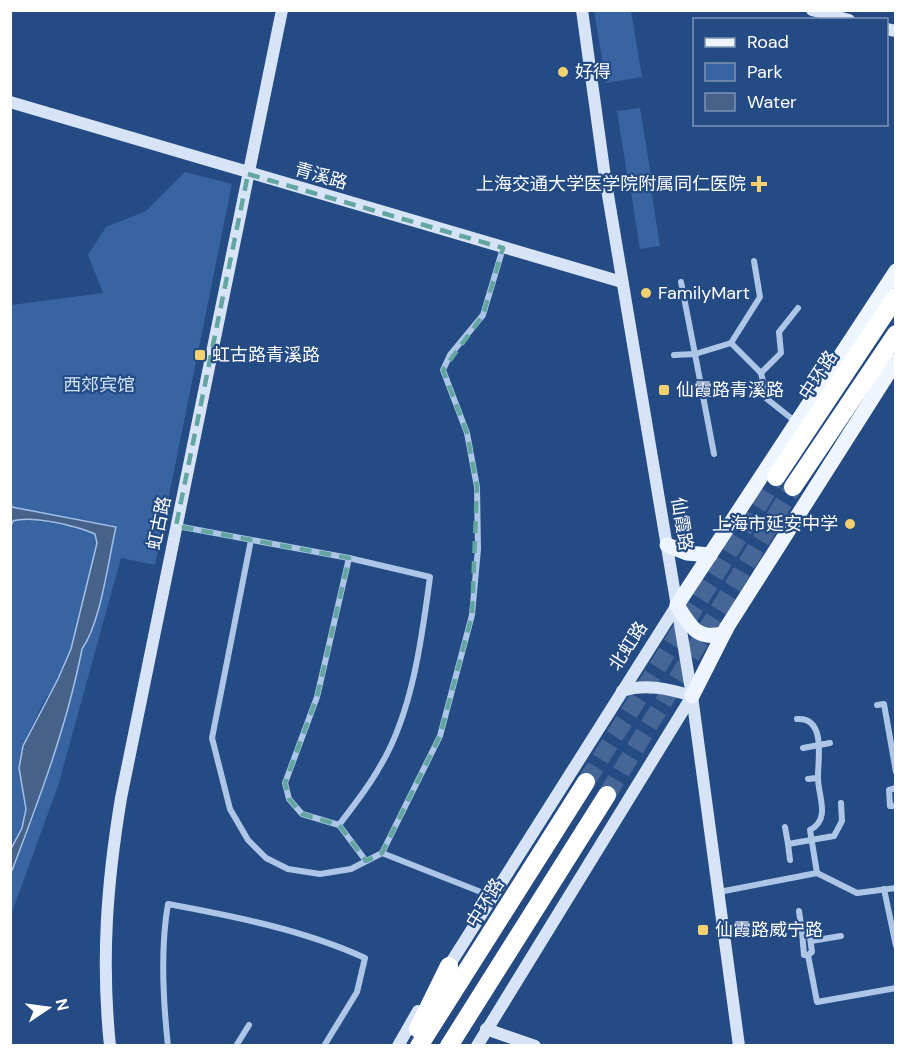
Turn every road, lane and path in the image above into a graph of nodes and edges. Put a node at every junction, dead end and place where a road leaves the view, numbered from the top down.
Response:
1 (282, 10) edge
2 (582, 10) edge
3 (812, 10) edge
4 (842, 18) edge
5 (10, 102) edge
6 (248, 174) junction
7 (503, 248) junction
8 (754, 261) dead end
9 (896, 271) edge
10 (622, 282) junction
11 (681, 282) dead end
12 (896, 297) edge
13 (798, 308) dead end
14 (896, 334) edge
15 (731, 343) junction
16 (695, 354) junction
17 (674, 355) dead end
18 (896, 361) edge
19 (761, 373) junction
20 (797, 422) junction
21 (714, 454) dead end
22 (776, 477) tunnel mouth
23 (793, 487) tunnel mouth
24 (176, 526) junction
25 (251, 540) junction
26 (667, 545) junction
27 (710, 555) junction
28 (349, 558) junction
29 (677, 605) junction
30 (724, 633) junction
31 (622, 692) junction
32 (692, 696) junction
33 (877, 705) dead end
34 (797, 719) dead end
35 (830, 743) dead end
36 (820, 744) junction
37 (803, 748) dead end
38 (896, 772) edge
39 (817, 778) junction
40 (808, 779) dead end
41 (586, 782) tunnel mouth
42 (896, 788) edge
43 (607, 795) tunnel mouth
44 (841, 803) dead end
45 (896, 806) edge
46 (339, 825) junction
47 (785, 827) dead end
48 (812, 840) junction
49 (788, 844) junction
50 (382, 852) junction
51 (790, 860) dead end
52 (366, 861) junction
53 (817, 873) junction
54 (896, 888) edge
55 (884, 889) junction
56 (719, 891) junction
57 (491, 896) junction
58 (799, 911) dead end
59 (802, 932) junction
60 (840, 936) dead end
61 (811, 941) junction
62 (896, 946) edge
63 (808, 955) junction
64 (449, 966) junction
65 (896, 988) edge
66 (249, 1025) dead end
67 (486, 1029) junction
68 (110, 1046) edge
69 (168, 1046) edge
70 (236, 1046) edge
71 (324, 1046) edge
72 (398, 1046) edge
73 (410, 1046) edge
74 (419, 1046) edge
75 (449, 1046) edge
76 (477, 1046) edge
77 (535, 1046) edge
78 (739, 1046) edge

1 - 6 street, 虹古路
2 - 10 street, 仙霞路
3 - 4 street
5 - 6 street, 青溪路
6 - 7 street, 青溪路
6 - 24 street, 虹古路
7 - 10 street, 青溪路
7 - 50 street
8 - 15 street
9 - 20 main road, 北虹路
10 - 26 street, 仙霞路
11 - 16 street
12 - 22 highway, 中环路
13 - 19 street
14 - 23 highway
15 - 16 street
15 - 19 street
16 - 17 street
16 - 21 street
18 - 30 main road
19 - 20 street
20 - 27 main road, 北虹路
24 - 25 street
24 - 68 street, 虹古路
25 - 28 street
25 - 52 street
26 - 27 main road
26 - 29 street, 仙霞路
27 - 29 main road, 北虹路
28 - 46 street
28 - 46 street
29 - 30 main road
29 - 31 street, 北虹路
29 - 32 street, 仙霞路
30 - 32 main road
31 - 32 street
31 - 57 street, 北虹路
32 - 56 street, 仙霞路
32 - 67 street
33 - 38 street
34 - 36 street
35 - 36 street
36 - 37 street
36 - 39 street
39 - 40 street
39 - 48 street
41 - 74 highway, 中环路
42 - 45 street
43 - 75 highway
44 - 48 street
46 - 52 street
47 - 49 street
48 - 49 street
48 - 53 street
49 - 51 street
50 - 52 street
50 - 57 street
53 - 55 street
53 - 56 street
54 - 55 street
55 - 62 street
56 - 78 street, 仙霞路
57 - 64 street, 北虹路
58 - 59 street
59 - 61 street
59 - 63 street
60 - 61 street
61 - 63 street
63 - 65 street
64 - 72 street, 北虹路
64 - 73 highway
66 - 70 street
67 - 76 street
67 - 77 street
69 - 71 street

